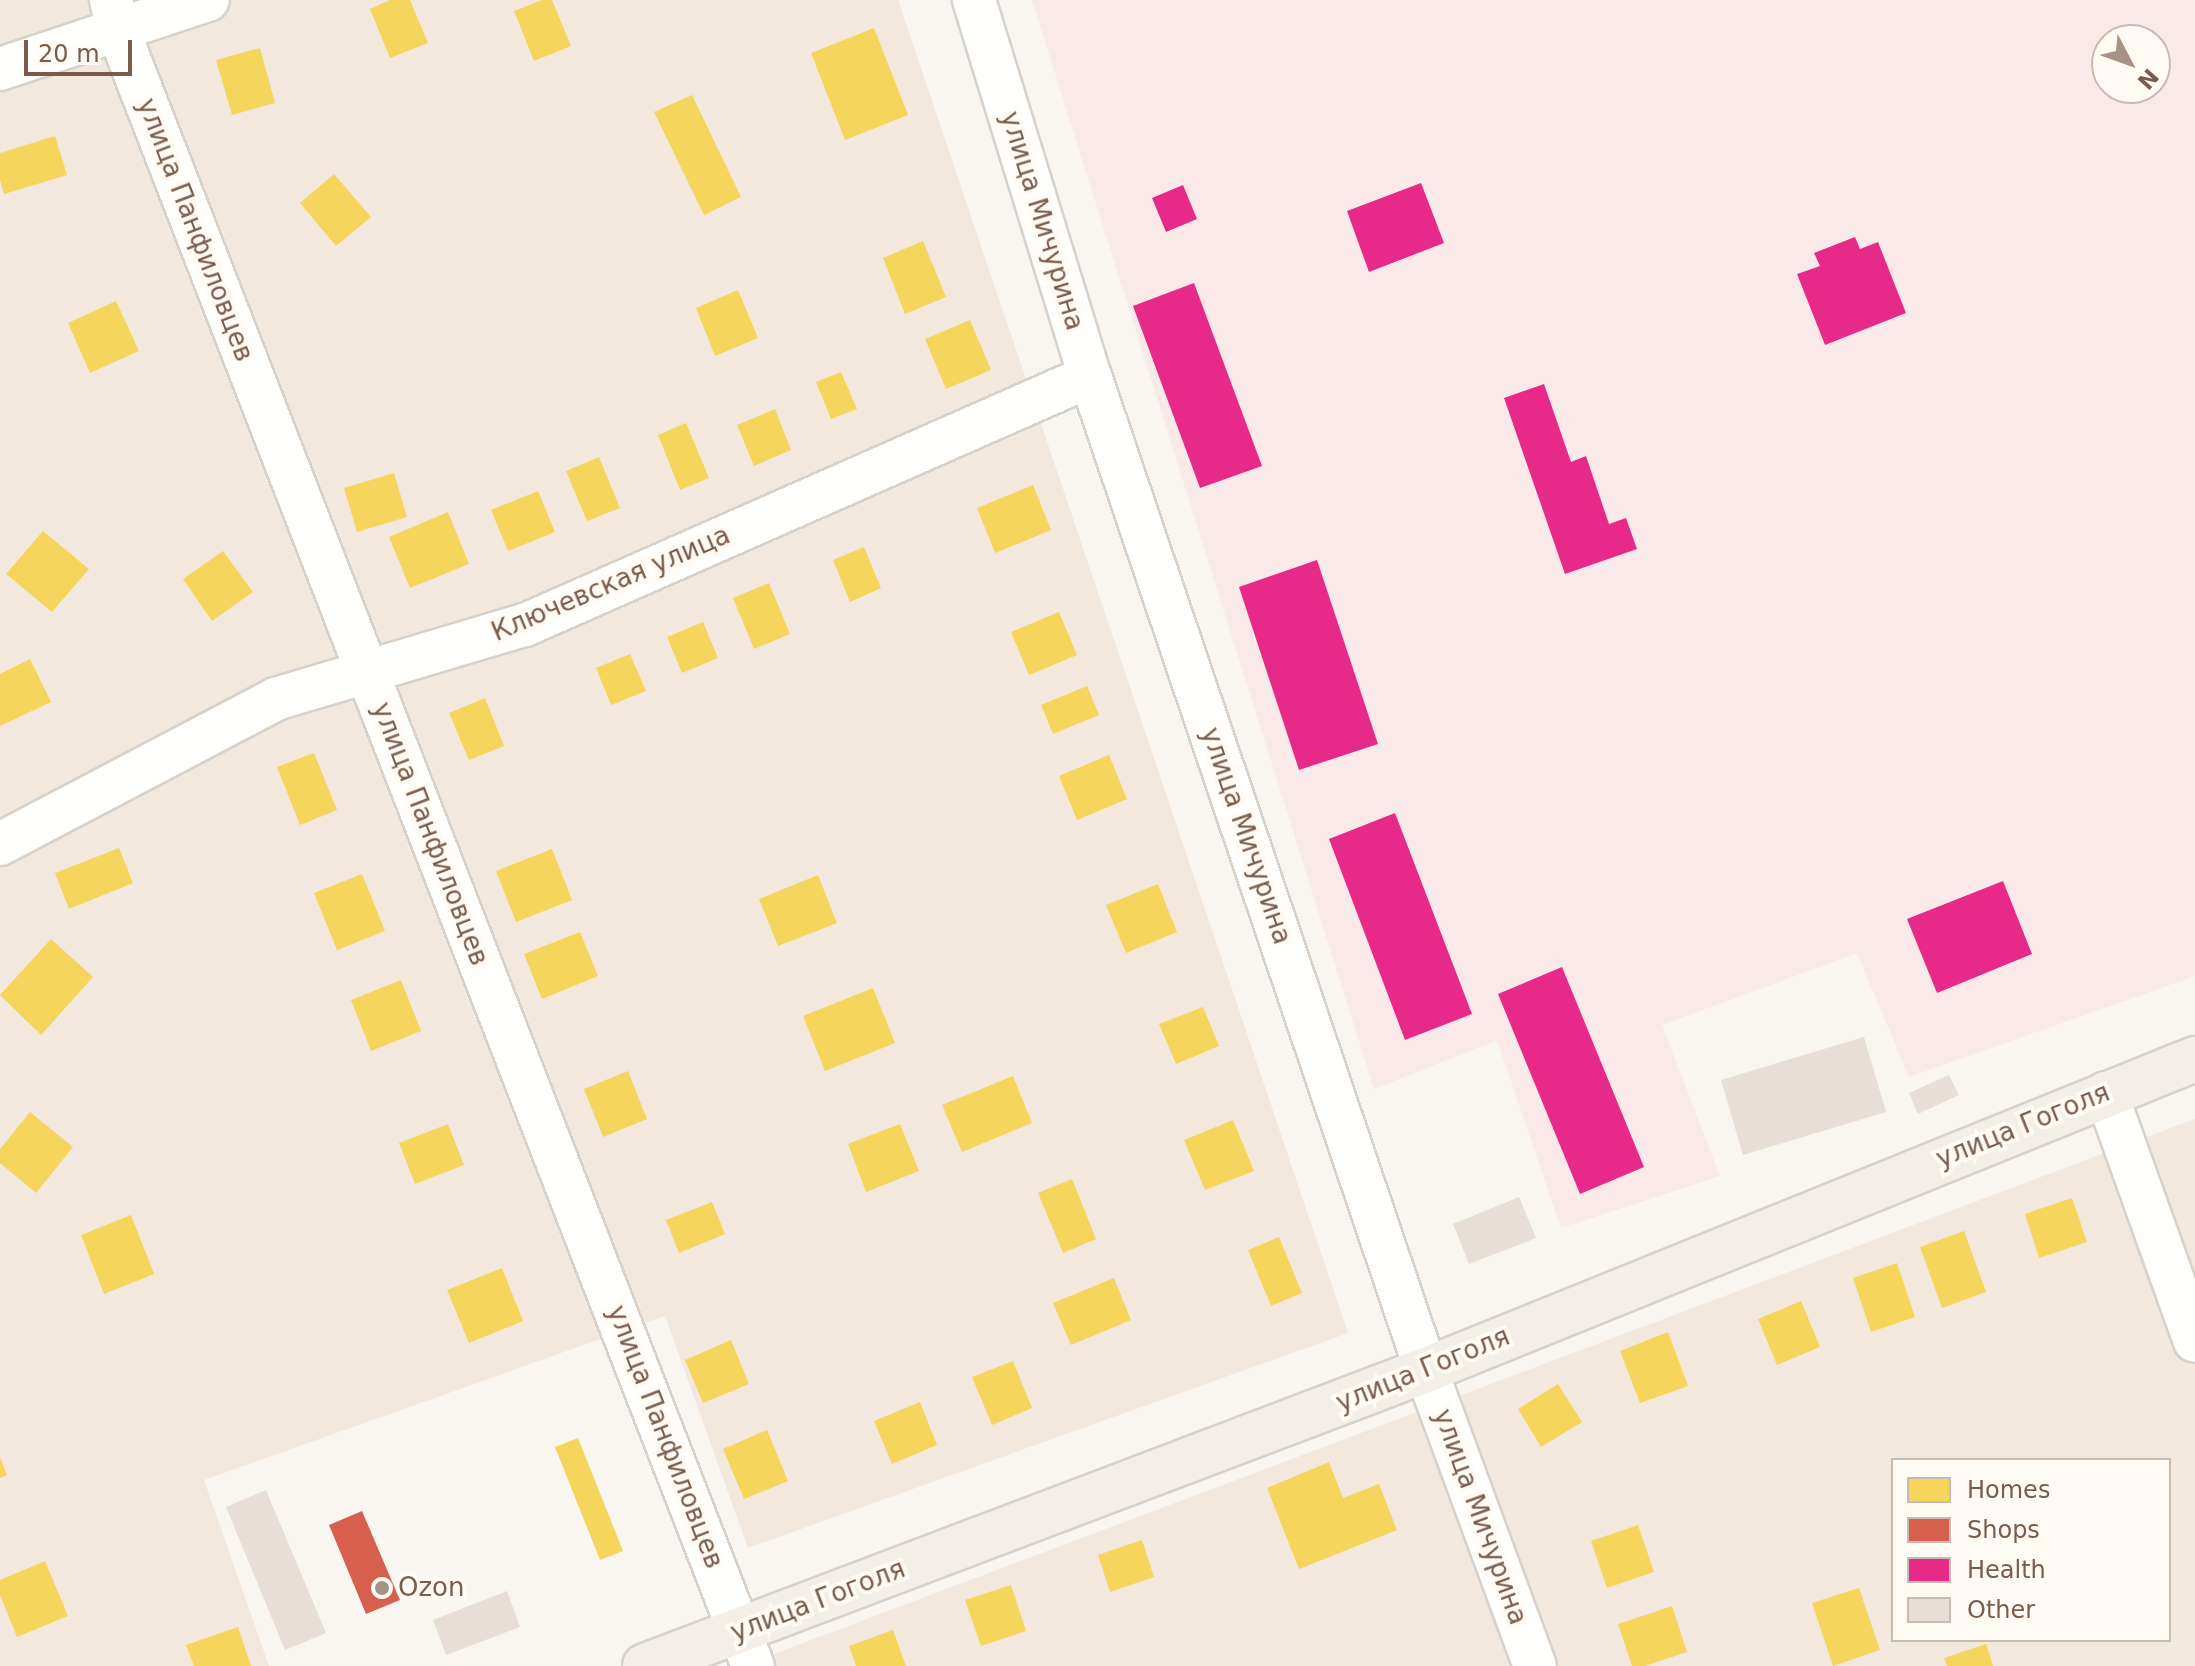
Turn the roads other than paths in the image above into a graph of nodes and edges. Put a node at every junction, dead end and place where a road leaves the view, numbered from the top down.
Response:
1 (208, 0) edge
2 (974, 0) edge
3 (114, 15) edge
4 (0, 69) edge
5 (1090, 376) junction
6 (367, 672) junction
7 (0, 844) edge
8 (2195, 1059) edge
9 (2106, 1093) junction
10 (2195, 1341) edge
11 (1426, 1370) junction
12 (747, 1648) edge
13 (645, 1666) edge
14 (1535, 1666) edge

1 - 3 street
2 - 5 street, улица Мичурина
3 - 4 street
3 - 6 street, улица Панфиловцев
5 - 6 street, Ключевская улица
5 - 11 street, улица Мичурина
6 - 7 street, Ключевская улица
6 - 12 street, улица Панфиловцев
8 - 9 main road, улица Гоголя
9 - 10 street
9 - 11 main road, улица Гоголя
11 - 12 main road, улица Гоголя
11 - 14 street, улица Мичурина
12 - 13 main road, улица Гоголя

